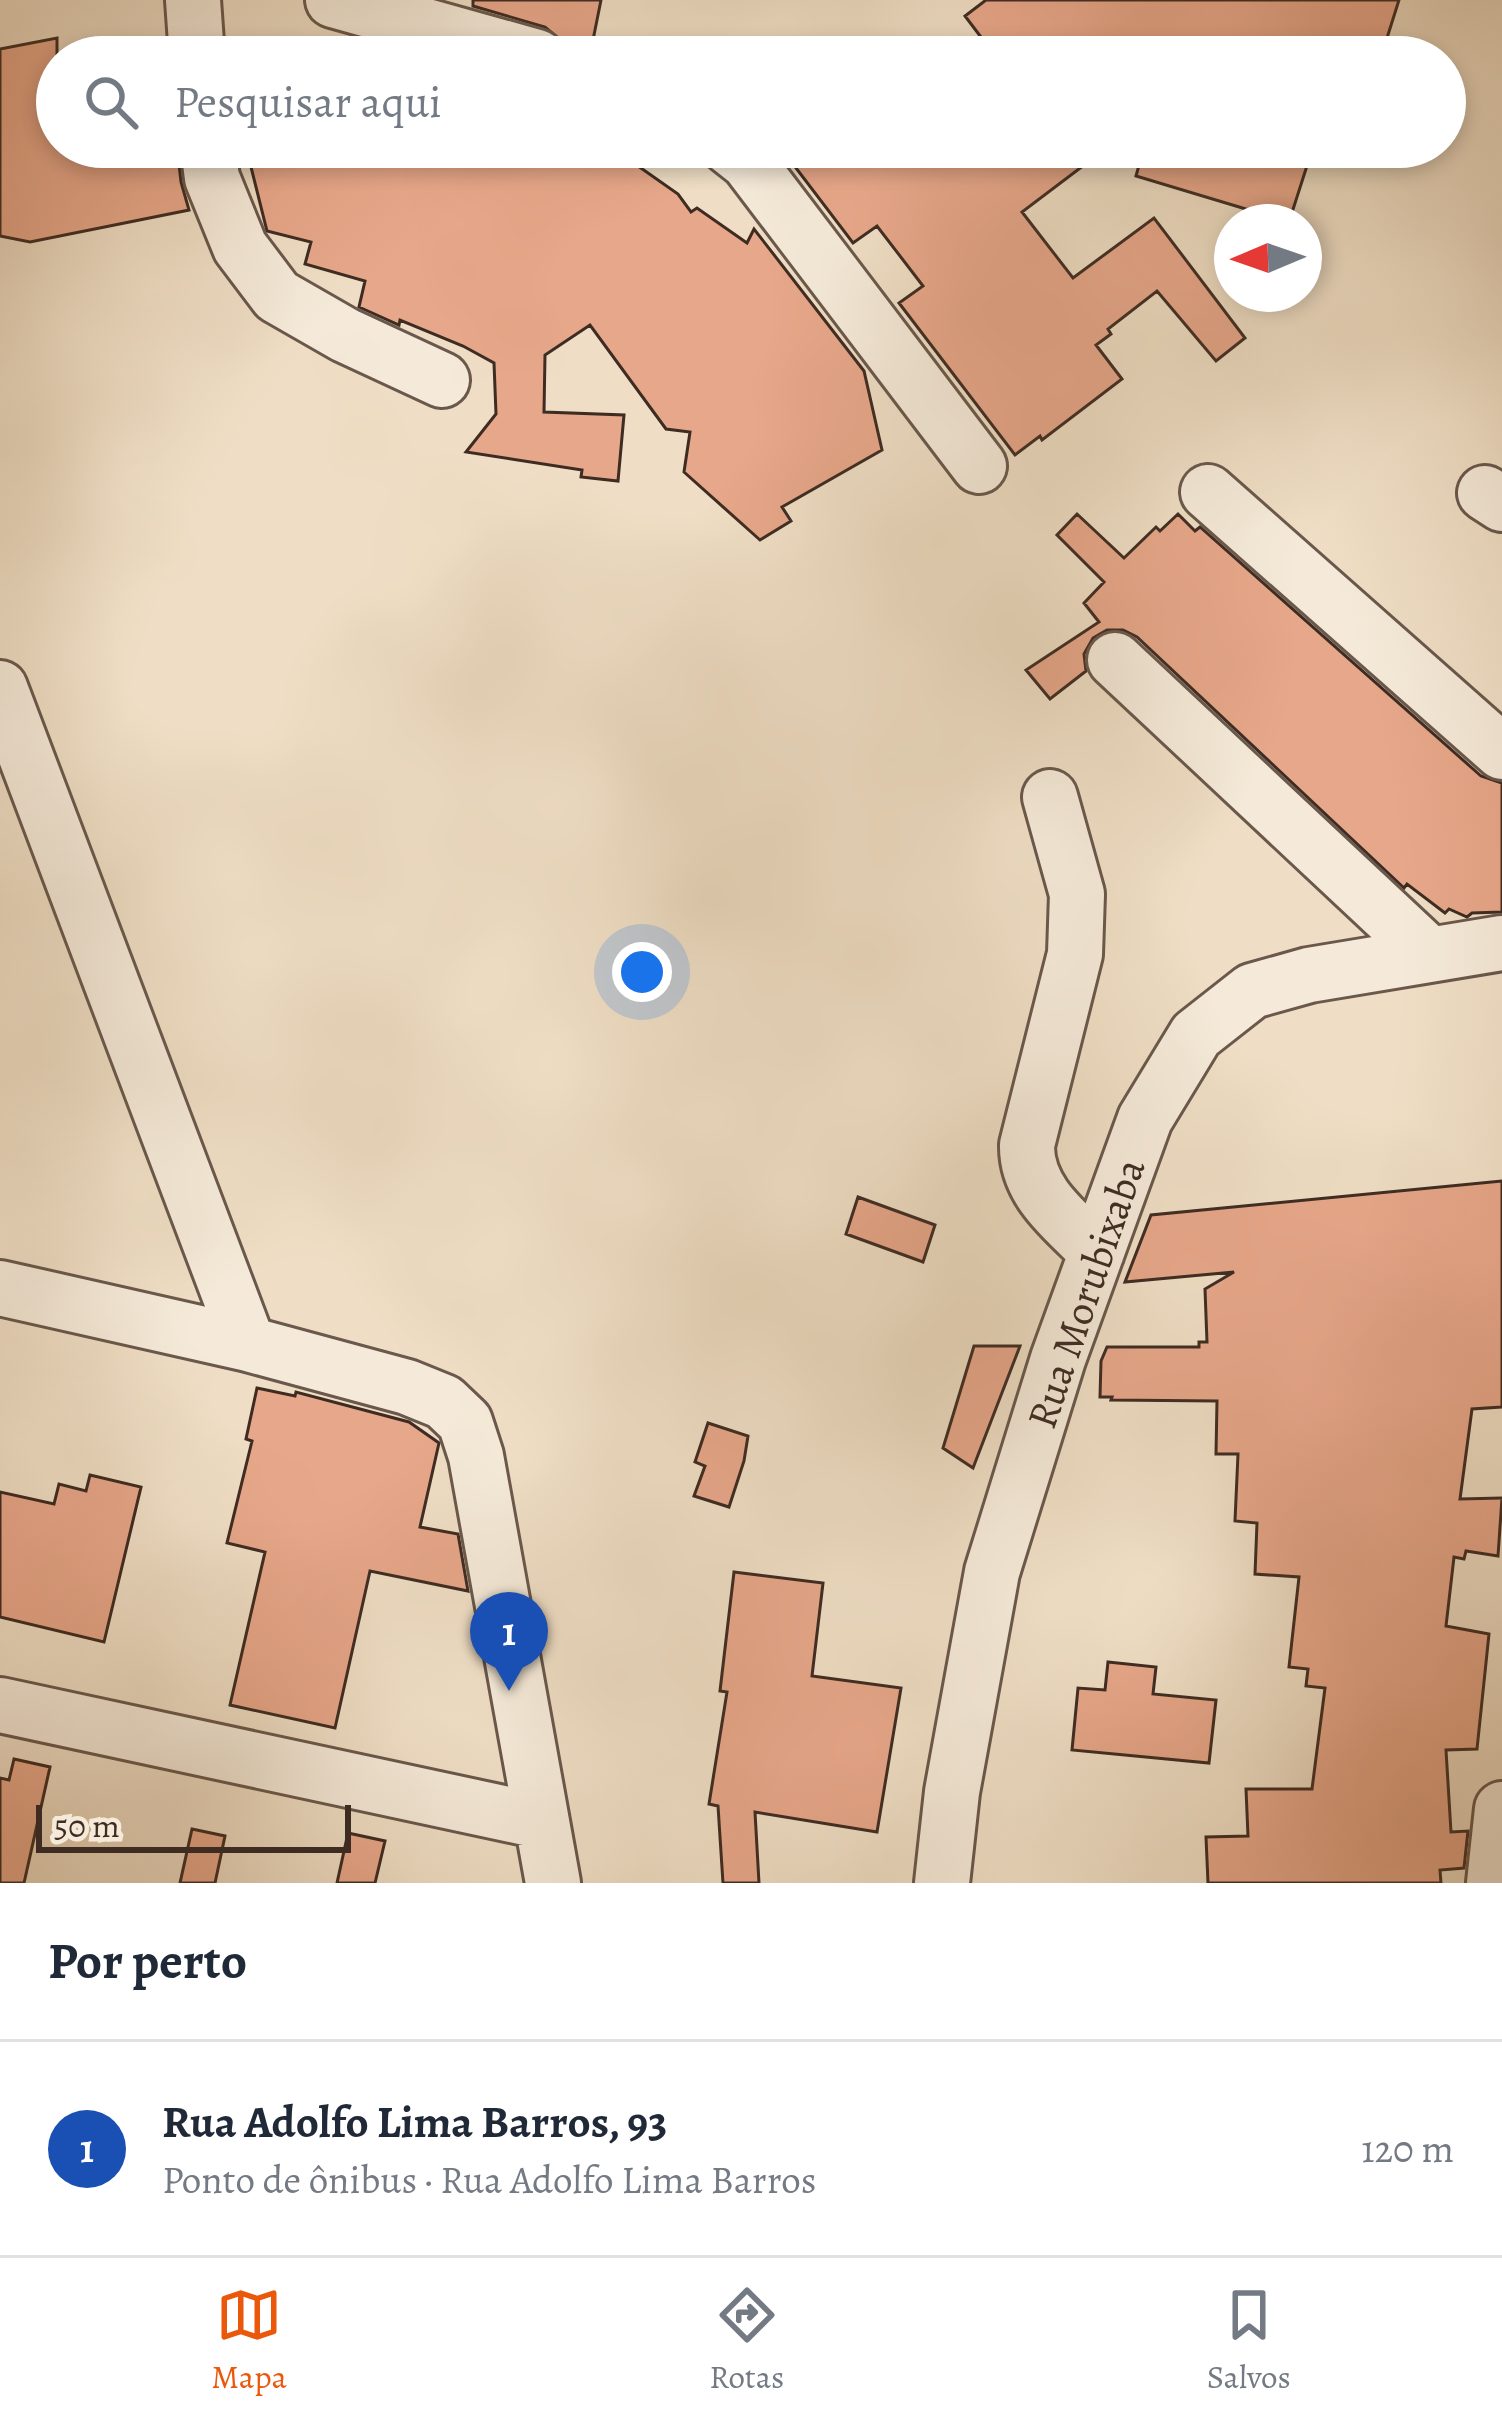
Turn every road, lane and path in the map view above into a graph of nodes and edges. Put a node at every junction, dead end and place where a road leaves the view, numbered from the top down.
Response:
1 (193, 0) edge
2 (333, 0) edge
3 (195, 36) edge
4 (462, 36) edge
5 (211, 168) edge
6 (753, 168) edge
7 (442, 380) dead end
8 (979, 466) dead end
9 (1208, 492) dead end
10 (1115, 660) dead end
11 (0, 688) edge
12 (1502, 752) edge
13 (1050, 797) dead end
14 (1502, 943) edge
15 (1430, 955) junction
16 (1097, 1252) junction
17 (0, 1288) edge
18 (248, 1344) junction
19 (0, 1705) edge
20 (1502, 1809) edge
21 (540, 1821) junction
22 (553, 1883) edge
23 (942, 1883) edge
24 (1494, 1883) edge

1 - 3 street
2 - 4 street
5 - 7 street
6 - 8 street
9 - 12 street
10 - 15 street
11 - 18 street
13 - 16 street
14 - 15 street, Rua Morubixaba
15 - 16 street, Rua Morubixaba
16 - 23 street, Rua Morubixaba
17 - 18 street
18 - 21 street
19 - 21 street
20 - 24 street
21 - 22 street

